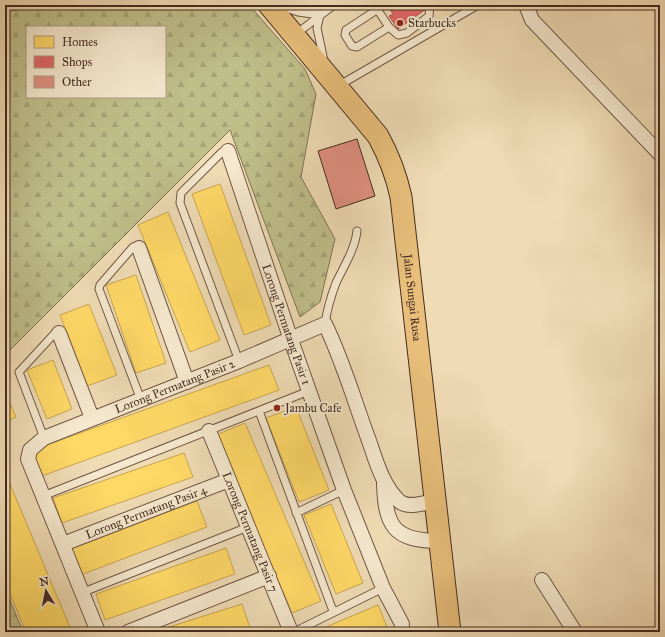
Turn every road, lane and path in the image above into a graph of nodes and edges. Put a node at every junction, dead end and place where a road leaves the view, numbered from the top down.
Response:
1 (269, 5) edge
2 (277, 5) edge
3 (312, 5) edge
4 (334, 5) edge
5 (430, 5) edge
6 (478, 5) edge
7 (526, 5) edge
8 (376, 7) edge
9 (320, 15) junction
10 (390, 27) junction
11 (294, 36) junction
12 (331, 81) junction
13 (228, 151) joint
14 (660, 154) edge
15 (357, 231) dead end
16 (139, 248) joint
17 (325, 324) junction
18 (59, 333) joint
19 (291, 340) junction
20 (239, 361) junction
21 (187, 382) junction
22 (309, 392) junction
23 (141, 400) junction
24 (259, 411) junction
25 (92, 418) junction
26 (210, 431) junction
27 (44, 438) junction
28 (229, 480) junction
29 (384, 482) junction
30 (344, 490) junction
31 (43, 496) junction
32 (434, 501) junction
33 (296, 513) junction
34 (248, 527) junction
35 (439, 541) junction
36 (63, 544) junction
37 (268, 576) junction
38 (542, 580) dead end
39 (383, 588) junction
40 (81, 593) junction
41 (333, 611) junction
42 (402, 631) edge
43 (98, 632) edge
44 (128, 632) edge
45 (292, 632) edge
46 (450, 632) edge
47 (575, 632) edge

1 - 11 main road, Jalan Sungai Rusa
2 - 9 lane
3 - 9 lane
4 - 9 lane
5 - 10 lane
6 - 12 lane
7 - 14 street
8 - 10 lane
8 - 10 lane
9 - 11 lane
9 - 12 lane
11 - 12 main road, Jalan Sungai Rusa
12 - 32 main road, Jalan Sungai Rusa
13 - 19 street, Lorong Permatang Pasir 1
13 - 20 lane
15 - 17 lane
16 - 21 street
16 - 23 lane
17 - 19 street, Lorong Permatang Pasir 2
17 - 29 street
18 - 25 street
18 - 27 lane
19 - 20 street, Lorong Permatang Pasir 2
19 - 22 street, Lorong Permatang Pasir 1
20 - 21 street, Lorong Permatang Pasir 2
21 - 23 street, Lorong Permatang Pasir 2
22 - 24 lane
22 - 30 street, Lorong Permatang Pasir 1
23 - 25 street, Lorong Permatang Pasir 2
24 - 26 lane
24 - 33 lane
25 - 27 street, Lorong Permatang Pasir 2
26 - 28 street, Lorong Permatang Pasir 7
26 - 31 lane
27 - 31 street, Lorong Permatang Pasir 2
28 - 34 street, Lorong Permatang Pasir 7
28 - 36 street, Lorong Permatang Pasir 4
29 - 32 street
29 - 35 street
30 - 33 lane
30 - 39 street, Lorong Permatang Pasir 1
31 - 36 street
32 - 35 main road, Jalan Sungai Rusa
33 - 41 lane
34 - 37 street, Lorong Permatang Pasir 7
34 - 40 lane
35 - 46 main road, Jalan Sungai Rusa
36 - 40 street
37 - 44 street
37 - 45 street, Lorong Permatang Pasir 7
38 - 47 street
39 - 41 lane
39 - 42 street, Lorong Permatang Pasir 1
40 - 43 street
41 - 45 lane

